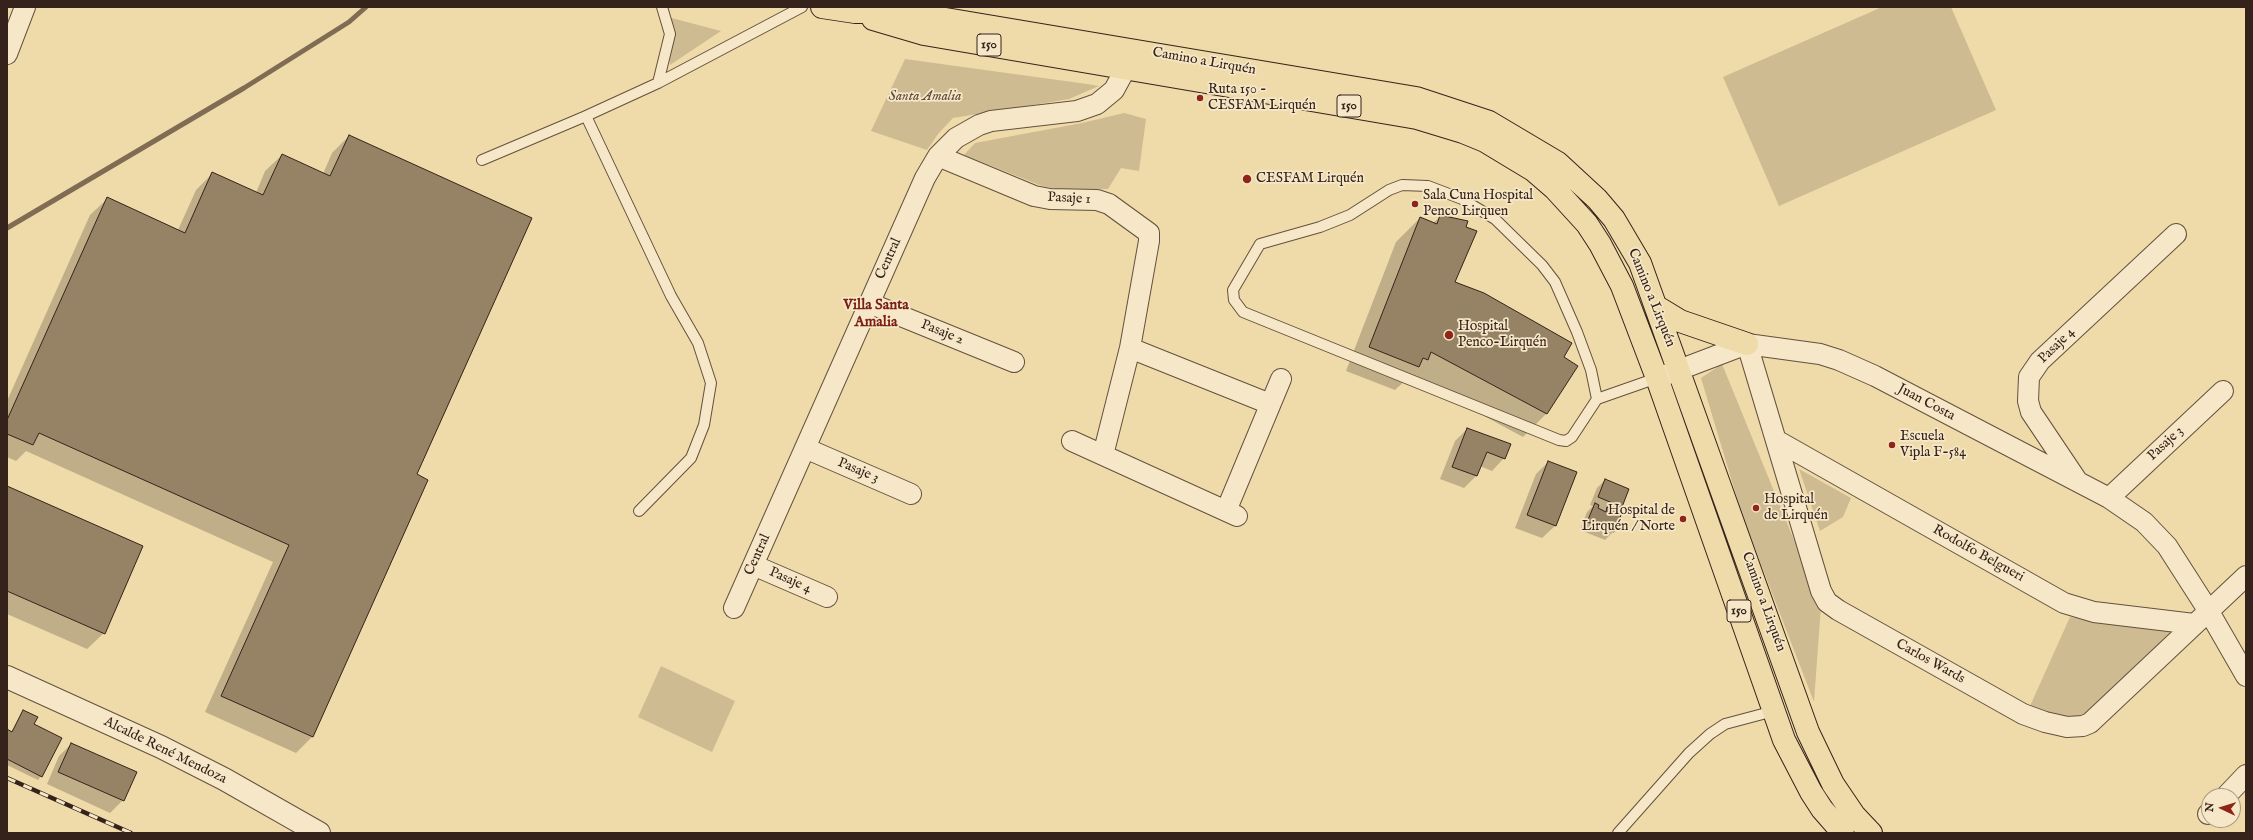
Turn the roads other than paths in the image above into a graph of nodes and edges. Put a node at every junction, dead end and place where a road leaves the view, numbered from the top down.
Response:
1 (25, 7) edge
2 (662, 7) edge
3 (802, 7) edge
4 (822, 7) edge
5 (851, 10) edge
6 (7, 54) edge
7 (1126, 68) junction
8 (658, 83) junction
9 (586, 116) junction
10 (938, 156) junction
11 (482, 160) dead end
12 (2176, 234) dead end
13 (869, 304) junction
14 (1657, 307) junction
15 (1747, 344) junction
16 (1130, 348) junction
17 (1014, 362) dead end
18 (1679, 370) junction
19 (1657, 378) junction
20 (1281, 379) dead end
21 (2223, 391) dead end
22 (1597, 399) junction
23 (1270, 404) junction
24 (1776, 440) junction
25 (1072, 441) dead end
26 (805, 448) junction
27 (1103, 455) junction
28 (2079, 483) junction
29 (911, 494) dead end
30 (2109, 498) junction
31 (639, 511) dead end
32 (753, 565) junction
33 (2243, 583) edge
34 (827, 598) dead end
35 (734, 608) dead end
36 (2208, 610) junction
37 (2194, 624) junction
38 (2246, 676) edge
39 (7, 678) edge
40 (1774, 711) junction
41 (2246, 775) edge
42 (2234, 788) edge
43 (319, 833) edge
44 (1618, 833) edge
45 (1843, 833) edge
46 (1870, 833) edge

1 - 6 street
2 - 8 lane
3 - 8 lane
4 - 5 main road, Camino a Lirquén / 150
5 - 7 main road, Camino a Lirquén / 150
5 - 14 main road, Camino a Lirquén / 150
7 - 10 street, Central
7 - 19 main road, Camino a Lirquén / 150
8 - 9 lane
9 - 11 lane
9 - 31 lane
10 - 13 street, Central
10 - 16 street, Pasaje 1
12 - 28 street, Pasaje 4
13 - 17 street, Pasaje 2
13 - 26 street, Central
14 - 15 main road
14 - 18 main road, Camino a Lirquén / 150
15 - 18 street, Juan Costa
15 - 24 street, Carlos Wards
15 - 28 street, Juan Costa
16 - 23 street
16 - 27 street
18 - 19 street
18 - 46 main road, Camino a Lirquén / 150
19 - 22 lane
19 - 40 main road, Camino a Lirquén / 150
20 - 23 street
21 - 30 street, Pasaje 3
22 - 22 lane
23 - 27 street
24 - 37 street, Rodolfo Belgueri
24 - 37 street, Carlos Wards
25 - 27 street
26 - 29 street, Pasaje 3
26 - 32 street, Central
28 - 30 street, Juan Costa
30 - 36 street, Juan Costa
32 - 34 street, Pasaje 4
32 - 35 street, Central
33 - 36 street, Carlos Wards
36 - 37 street, Carlos Wards
36 - 38 street, Juan Costa
39 - 43 street, Alcalde René Mendoza
40 - 44 lane
40 - 45 main road, Camino a Lirquén / 150
41 - 42 street

